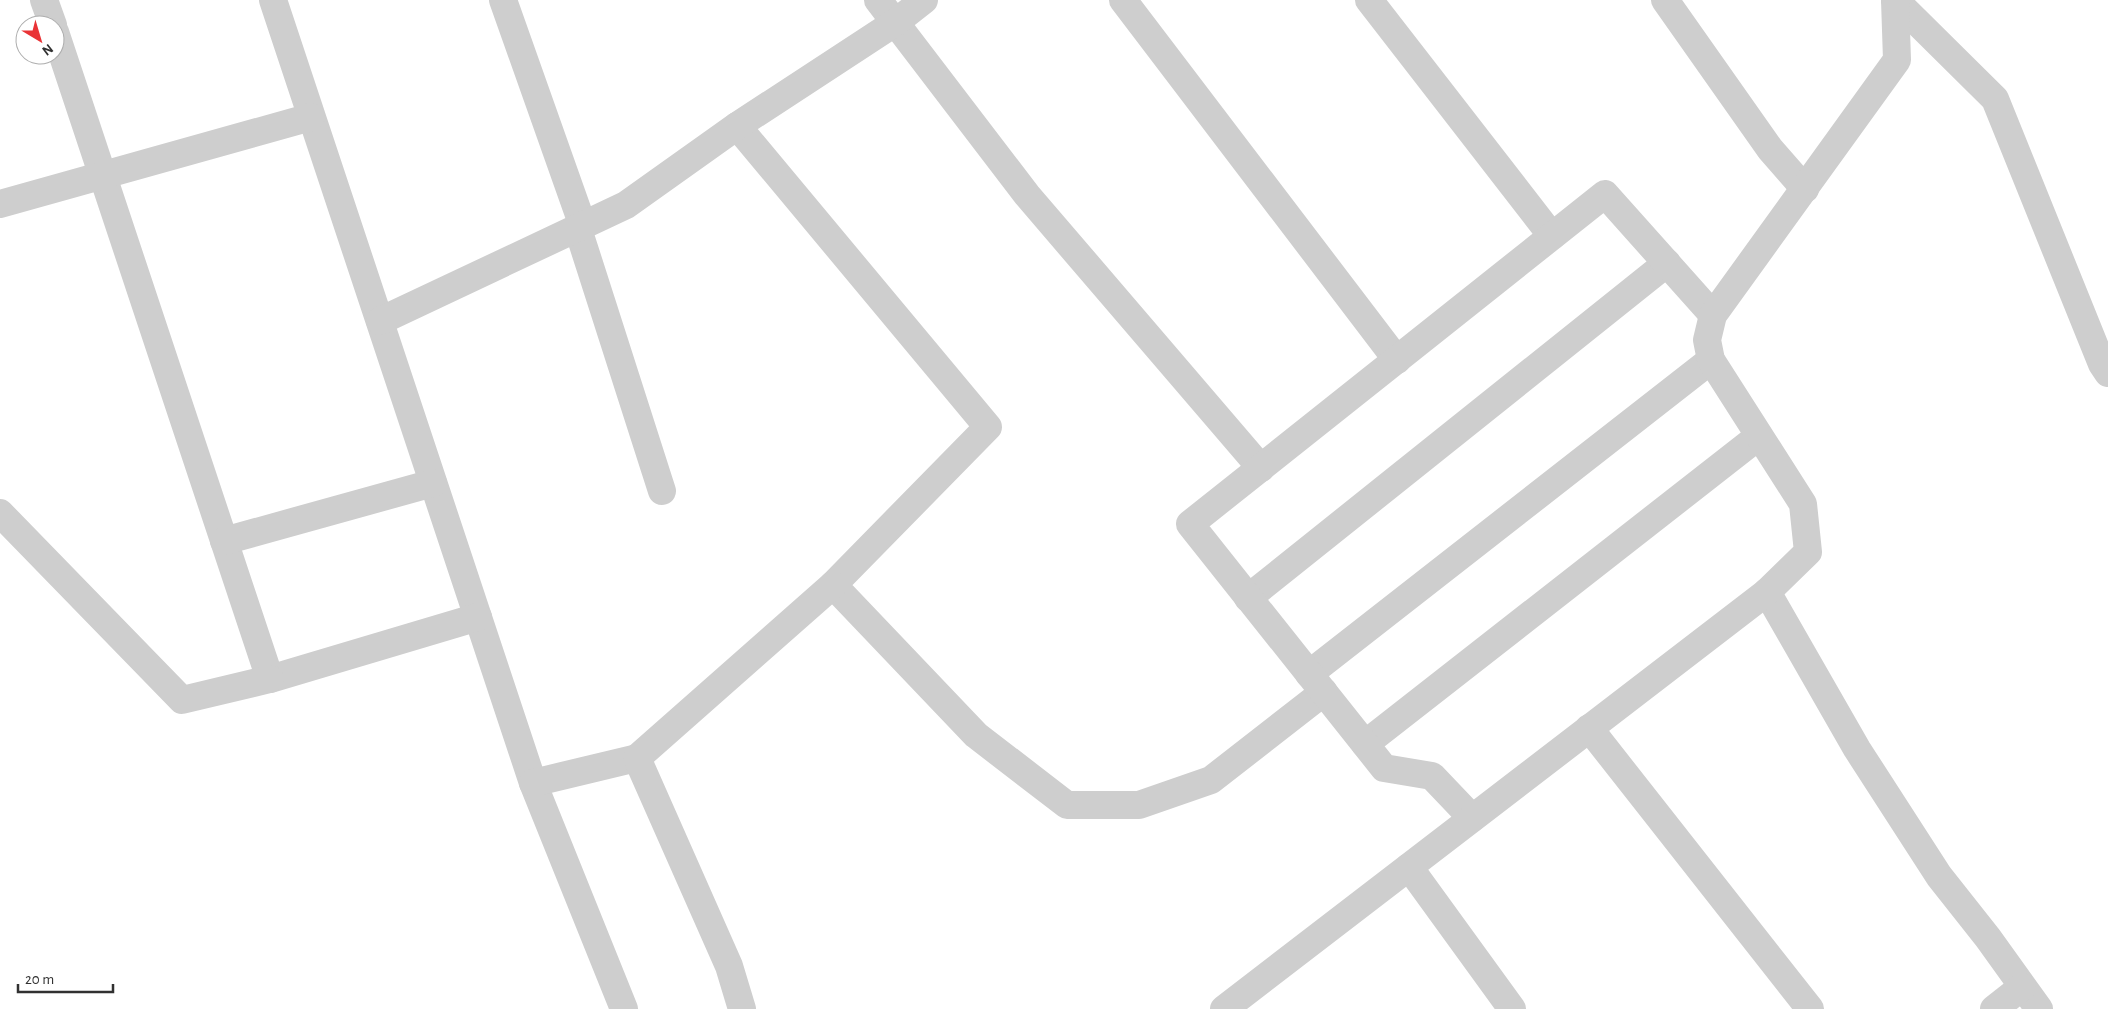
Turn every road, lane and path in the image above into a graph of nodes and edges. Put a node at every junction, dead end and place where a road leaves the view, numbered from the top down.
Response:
1 (44, 0) edge
2 (273, 0) edge
3 (503, 0) edge
4 (878, 0) edge
5 (924, 0) edge
6 (1124, 0) edge
7 (1369, 0) edge
8 (1665, 0) edge
9 (1895, 0) edge
10 (49, 15) edge
11 (896, 22) junction
12 (65, 62) edge
13 (312, 117) junction
14 (737, 126) junction
15 (103, 175) junction
16 (1805, 188) junction
17 (0, 204) edge
18 (582, 226) junction
19 (1552, 236) junction
20 (1667, 263) junction
21 (1713, 316) junction
22 (380, 320) junction
23 (1397, 360) junction
24 (1711, 360) junction
25 (2108, 373) edge
26 (1759, 436) junction
27 (1261, 468) junction
28 (433, 483) junction
29 (662, 491) dead end
30 (0, 513) edge
31 (224, 540) junction
32 (833, 585) junction
33 (1766, 592) junction
34 (1248, 598) junction
35 (478, 617) junction
36 (270, 679) junction
37 (1316, 683) junction
38 (1589, 728) junction
39 (1365, 744) junction
40 (637, 758) junction
41 (533, 783) junction
42 (1472, 818) junction
43 (1409, 867) junction
44 (2022, 987) junction
45 (624, 1009) edge
46 (742, 1009) edge
47 (1224, 1009) edge
48 (1512, 1009) edge
49 (1810, 1009) edge
50 (1994, 1009) edge
51 (2039, 1009) edge

1 - 10 street
2 - 13 street
3 - 18 street
4 - 11 street
5 - 11 street
6 - 23 street
7 - 19 street
8 - 16 street
9 - 16 street
9 - 25 street
11 - 14 street
11 - 27 street
12 - 15 street
13 - 15 street
13 - 22 street
14 - 18 street
14 - 32 street
15 - 17 street
15 - 31 street
16 - 21 street
18 - 22 street
18 - 29 street
19 - 20 street
19 - 23 street
20 - 21 street
20 - 34 street
21 - 24 street
22 - 28 street
23 - 27 street
24 - 26 street
24 - 37 street
26 - 33 street
26 - 39 street
27 - 34 street
28 - 31 street
28 - 35 street
30 - 36 street
31 - 36 street
32 - 37 street
32 - 40 street
33 - 38 street
33 - 44 street
34 - 37 street
35 - 36 street
35 - 41 street
37 - 39 street
38 - 42 street
38 - 49 street
39 - 42 street
40 - 41 street
40 - 46 street
41 - 45 street
42 - 43 street
43 - 47 street
43 - 48 street
44 - 50 street
44 - 51 street

